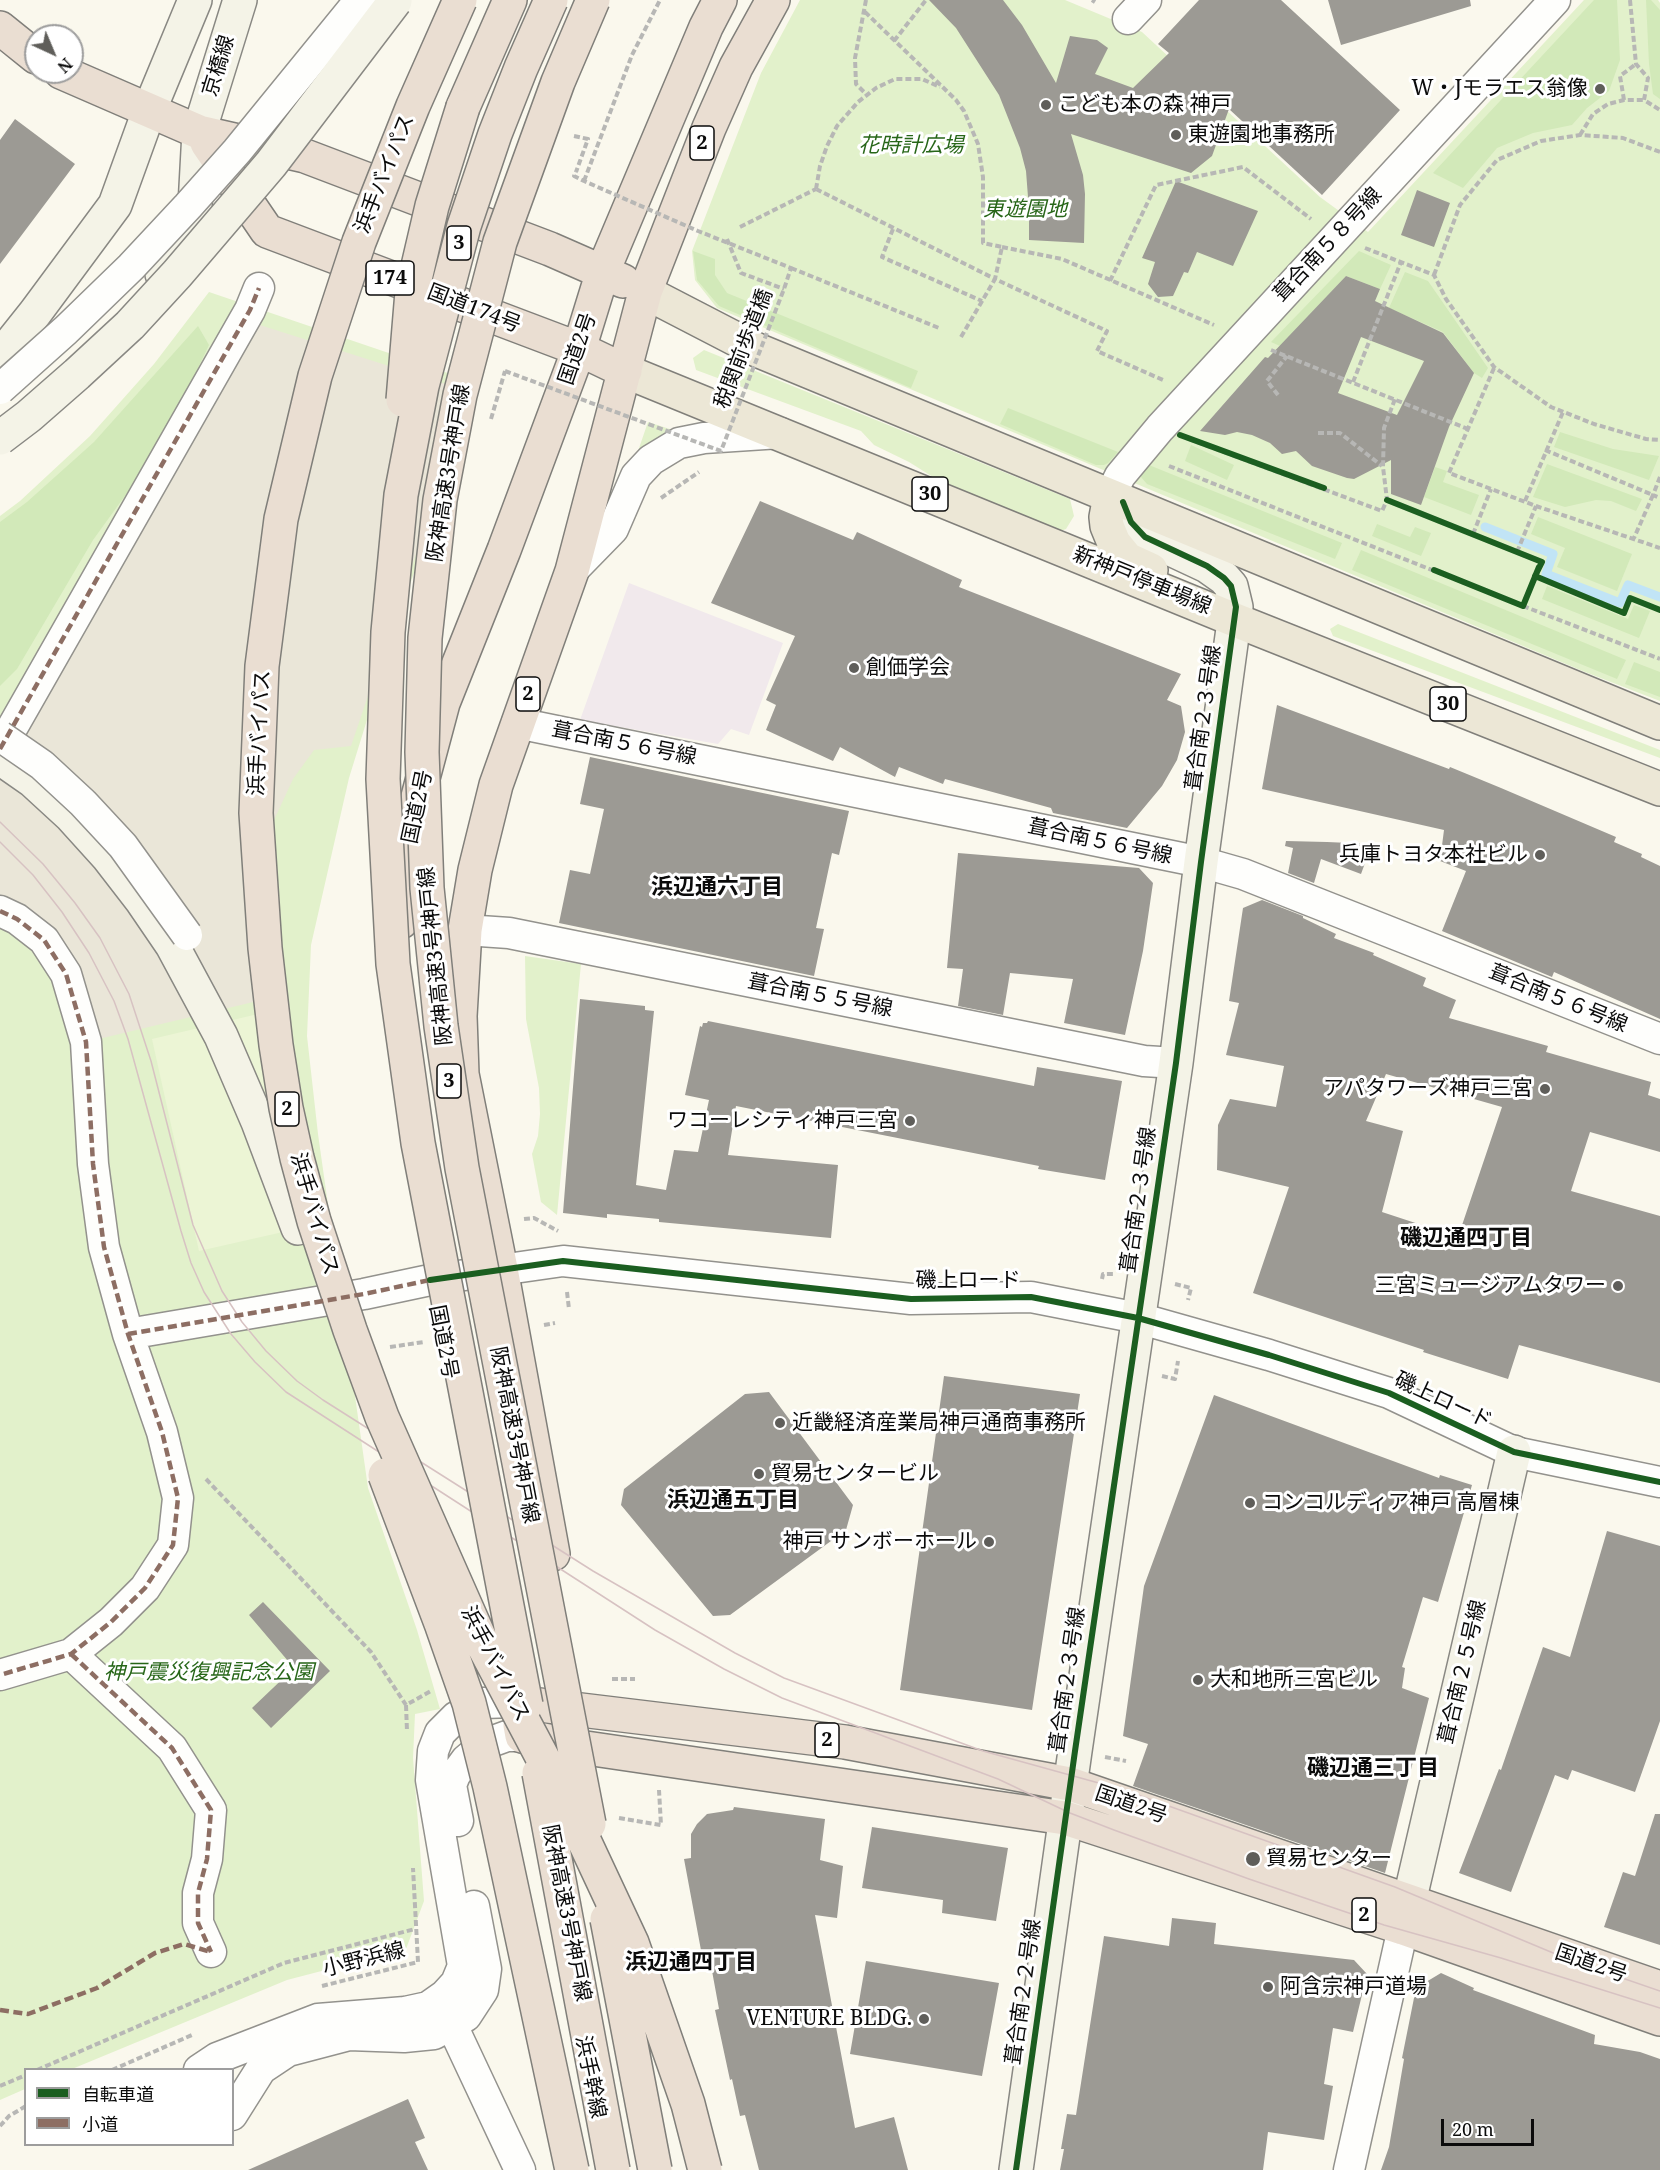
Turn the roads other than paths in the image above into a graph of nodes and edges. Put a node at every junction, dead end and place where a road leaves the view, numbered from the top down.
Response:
1 (195, 0) edge
2 (240, 0) edge
3 (360, 0) edge
4 (396, 0) edge
5 (446, 0) edge
6 (460, 0) edge
7 (510, 0) edge
8 (551, 0) edge
9 (593, 0) edge
10 (607, 0) edge
11 (720, 0) edge
12 (773, 0) edge
13 (1555, 0) edge
14 (0, 28) edge
15 (24, 47) edge
16 (84, 82) edge
17 (148, 111) junction
18 (199, 132) junction
19 (534, 146) junction
20 (603, 271) junction
21 (258, 288) dead end
22 (645, 292) junction
23 (579, 349) junction
24 (0, 357) edge
25 (625, 371) junction
26 (0, 388) edge
27 (780, 433) junction
28 (0, 440) edge
29 (401, 495) junction
30 (1116, 499) junction
31 (572, 571) junction
32 (1224, 615) junction
33 (517, 723) junction
34 (1660, 723) edge
35 (0, 736) edge
36 (0, 749) edge
37 (0, 758) edge
38 (1660, 789) edge
39 (1201, 862) junction
40 (0, 911) edge
41 (465, 930) junction
42 (187, 935) joint
43 (1660, 1039) edge
44 (1176, 1063) junction
45 (306, 1224) junction
46 (501, 1269) junction
47 (430, 1280) junction
48 (1138, 1318) junction
49 (128, 1334) junction
50 (1514, 1452) junction
51 (1660, 1482) edge
52 (71, 1654) junction
53 (0, 1674) edge
54 (579, 1695) junction
55 (515, 1702) junction
56 (522, 1736) junction
57 (586, 1748) junction
58 (1070, 1784) junction
59 (1065, 1818) junction
60 (1407, 1915) junction
61 (211, 1952) dead end
62 (1660, 1988) edge
63 (450, 1989) junction
64 (1660, 2019) edge
65 (453, 2024) junction
66 (202, 2068) edge
67 (234, 2112) edge
68 (520, 2170) edge
69 (572, 2170) edge
70 (608, 2170) edge
71 (613, 2170) edge
72 (655, 2170) edge
73 (664, 2170) edge
74 (705, 2170) edge
75 (1016, 2170) edge
76 (1349, 2170) edge

1 - 17 street
2 - 18 street, 京橋線
3 - 26 street, bridge
4 - 28 street, bridge
5 - 45 highway, 浜手バイパス / 2
6 - 45 highway, 浜手バイパス / 2, bridge
7 - 29 highway, 3, bridge
8 - 29 highway, 阪神高速3号神戸線 / 3, bridge
9 - 19 highway, 阪神高速3号神戸線 / 3, bridge
10 - 19 highway, 3, bridge
11 - 20 highway, 国道2号 / 2
12 - 22 highway, 2
13 - 30 street, 葺合南５８号線
14 - 15 highway
16 - 17 highway
17 - 18 highway
17 - 24 street
18 - 20 highway
18 - 23 highway, 国道174号 / 174
18 - 28 street, 京橋線
19 - 72 highway, 阪神高速3号神戸線 / 3, bridge
20 - 22 highway
20 - 23 highway, 国道2号 / 2
21 - 36 street
22 - 25 highway, 2
22 - 30 main road
23 - 25 highway, 国道174号 / 174
23 - 47 highway, 国道2号 / 2
25 - 27 main road, 新神戸停車場線 / 30
25 - 31 highway, 2
27 - 31 street
27 - 32 main road, 新神戸停車場線 / 30
29 - 71 highway, 阪神高速3号神戸線 / 3, bridge
30 - 32 main road
30 - 34 main road
31 - 33 highway, 2
32 - 38 main road, 新神戸停車場線 / 30
32 - 39 street, 葺合南２３号線
33 - 39 street, 葺合南５６号線
33 - 41 highway, 2
35 - 42 street, bridge
37 - 45 street
39 - 43 street, 葺合南５６号線
39 - 44 street, 葺合南２３号線
40 - 49 street
41 - 44 street, 葺合南５５号線
41 - 46 highway, 2
42 - 45 street, bridge
44 - 48 street, 葺合南２３号線
45 - 69 highway, 浜手バイパス / 2, bridge
45 - 74 highway, 浜手バイパス / 2, bridge
46 - 47 street, 磯上ロード
46 - 48 street, 磯上ロード
46 - 54 highway, 2
47 - 49 street, 磯上ロード
47 - 55 highway, 国道2号 / 2
48 - 50 street, 磯上ロード
48 - 58 street, 葺合南２３号線
49 - 52 street
50 - 51 street, 磯上ロード
50 - 60 street, 葺合南２５号線
52 - 53 street
52 - 61 street
54 - 55 highway, 2
54 - 57 highway, 2
54 - 58 highway, 国道2号 / 2
55 - 56 highway, 国道2号 / 2
55 - 63 street
56 - 57 highway, 国道2号 / 2
56 - 65 street
56 - 70 main road, 浜手幹線
57 - 59 highway, 国道2号 / 2
57 - 73 main road
58 - 59 street, 葺合南２３号線
58 - 60 highway, 国道2号 / 2
59 - 60 highway, 国道2号 / 2
59 - 75 street, 葺合南２２号線
60 - 62 highway, 国道2号 / 2
60 - 64 highway, 国道2号 / 2
60 - 76 street
63 - 65 street
63 - 66 street
65 - 67 street
65 - 68 street

